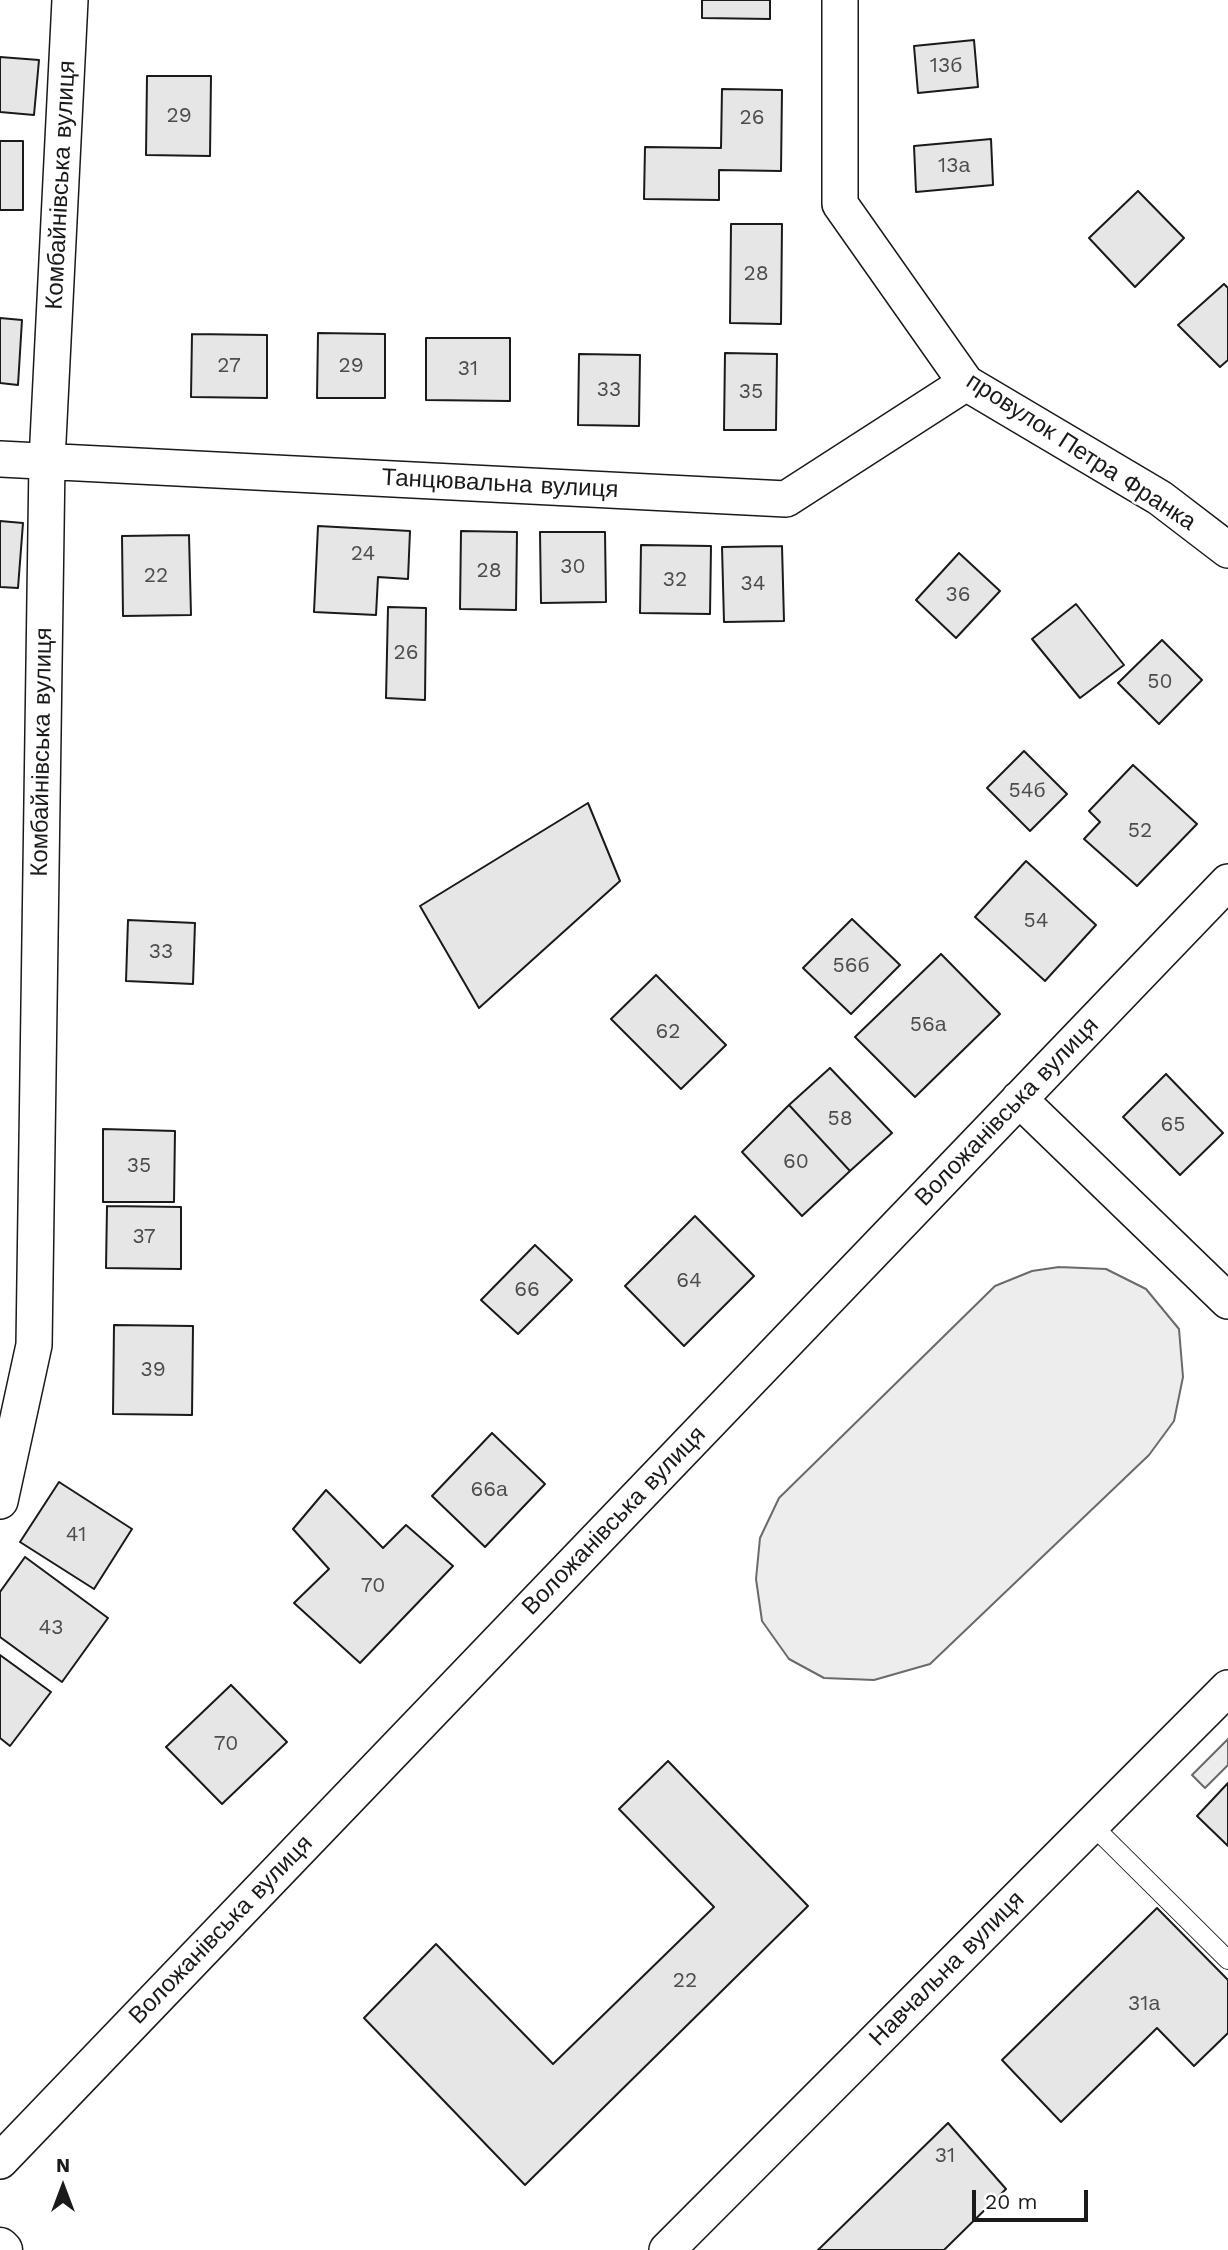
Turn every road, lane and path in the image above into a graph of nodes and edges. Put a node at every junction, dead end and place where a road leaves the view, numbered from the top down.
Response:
1 (70, 0) edge
2 (840, 0) edge
3 (966, 383) junction
4 (0, 459) edge
5 (47, 461) junction
6 (1228, 550) edge
7 (1228, 882) edge
8 (1019, 1099) junction
9 (1228, 1301) edge
10 (0, 1501) edge
11 (1228, 1688) edge
12 (1092, 1825) junction
13 (1228, 1960) edge
14 (0, 2161) edge
15 (667, 2250) edge

1 - 5 street, Комбайнівська вулиця
2 - 3 street, провулок Петра Франка
3 - 5 street, Танцювальна вулиця
3 - 6 street, провулок Петра Франка
4 - 5 street, Танцювальна вулиця
5 - 10 street, Комбайнівська вулиця
7 - 8 street, Воложанівська вулиця
8 - 9 street
8 - 14 street, Воложанівська вулиця
11 - 12 street, Навчальна вулиця
12 - 13 lane
12 - 15 street, Навчальна вулиця

